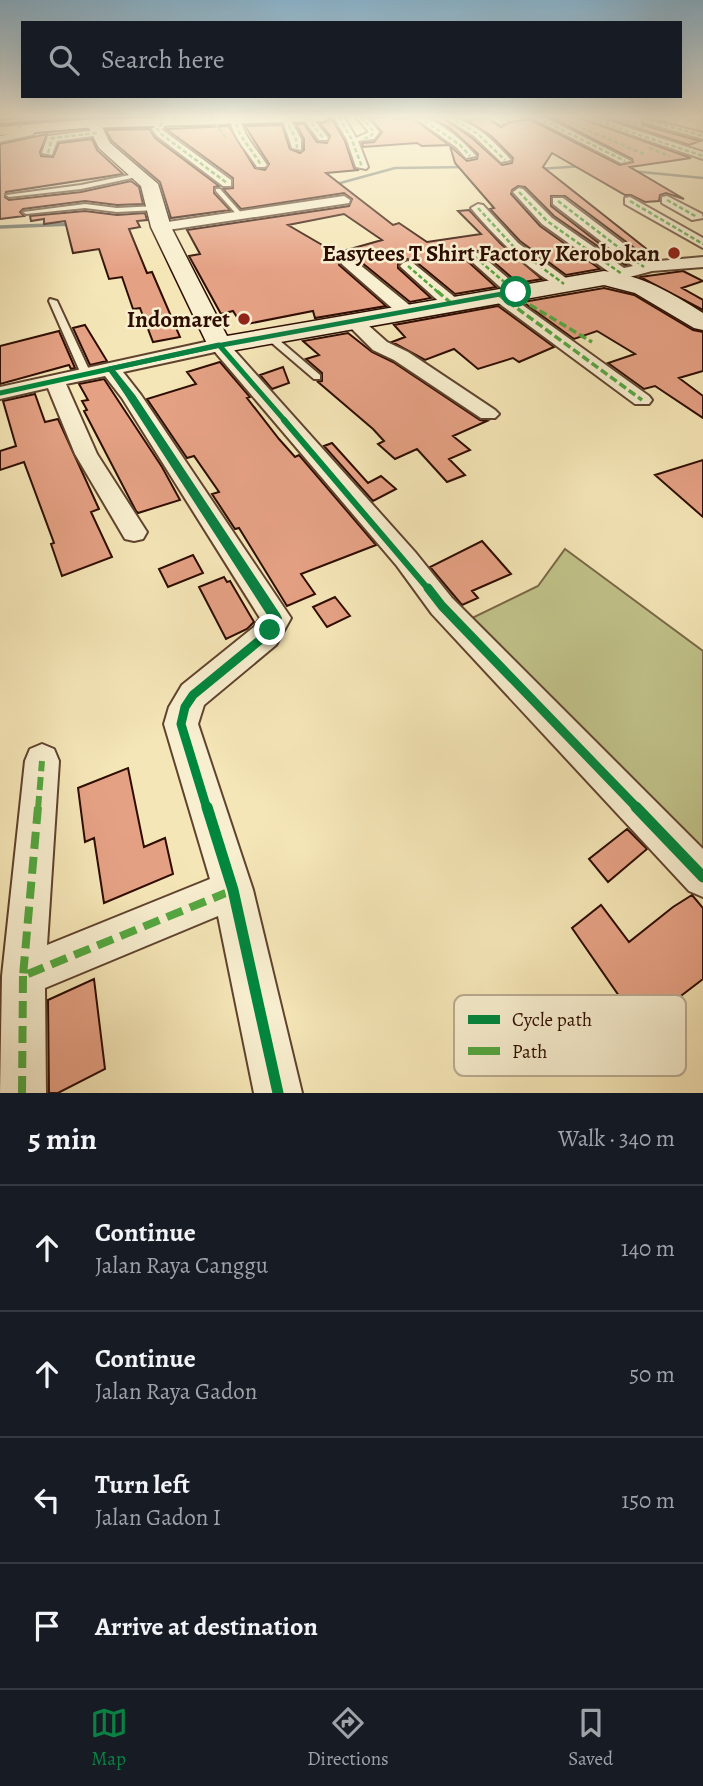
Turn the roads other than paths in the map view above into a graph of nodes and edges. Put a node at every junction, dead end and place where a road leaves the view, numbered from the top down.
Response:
1 (132, 168) edge
2 (201, 168) edge
3 (134, 170) junction
4 (223, 186) joint
5 (519, 192) dead end
6 (9, 195) dead end
7 (344, 200) dead end
8 (667, 200) dead end
9 (558, 201) dead end
10 (631, 201) dead end
11 (478, 208) dead end
12 (26, 212) dead end
13 (241, 216) junction
14 (159, 217) junction
15 (701, 218) edge
16 (703, 244) edge
17 (475, 257) dead end
18 (703, 262) edge
19 (349, 263) dead end
20 (408, 266) dead end
21 (644, 267) junction
22 (621, 277) junction
23 (564, 284) junction
24 (508, 293) junction
25 (53, 301) dead end
26 (451, 303) junction
27 (407, 312) junction
28 (353, 321) junction
29 (703, 323) edge
30 (269, 336) junction
31 (592, 342) dead end
32 (219, 345) junction
33 (98, 371) junction
34 (317, 377) dead end
35 (55, 381) junction
36 (0, 393) edge
37 (642, 400) dead end
38 (488, 414) dead end
39 (134, 532) dead end
40 (42, 761) dead end
41 (703, 877) edge
42 (233, 890) junction
43 (23, 976) junction
44 (22, 1093) edge
45 (278, 1093) edge

1 - 3 main road
2 - 4 street
3 - 6 lane
3 - 14 main road
4 - 13 lane
5 - 22 street
7 - 13 street
8 - 15 street
9 - 21 street
10 - 16 street
11 - 23 street
12 - 14 lane
13 - 14 street
14 - 32 main road
17 - 24 street
18 - 21 street
19 - 27 street
20 - 26 street
21 - 22 street
22 - 23 main road
22 - 29 main road
23 - 24 main road
24 - 26 main road
24 - 31 street
24 - 37 street
25 - 33 lane
26 - 27 main road
27 - 28 main road
28 - 30 main road
28 - 38 street
30 - 32 main road
30 - 34 lane
32 - 33 street
32 - 41 street
33 - 35 street
33 - 42 street
35 - 36 street
35 - 39 street
40 - 43 street
42 - 43 street
42 - 45 street
43 - 44 street

